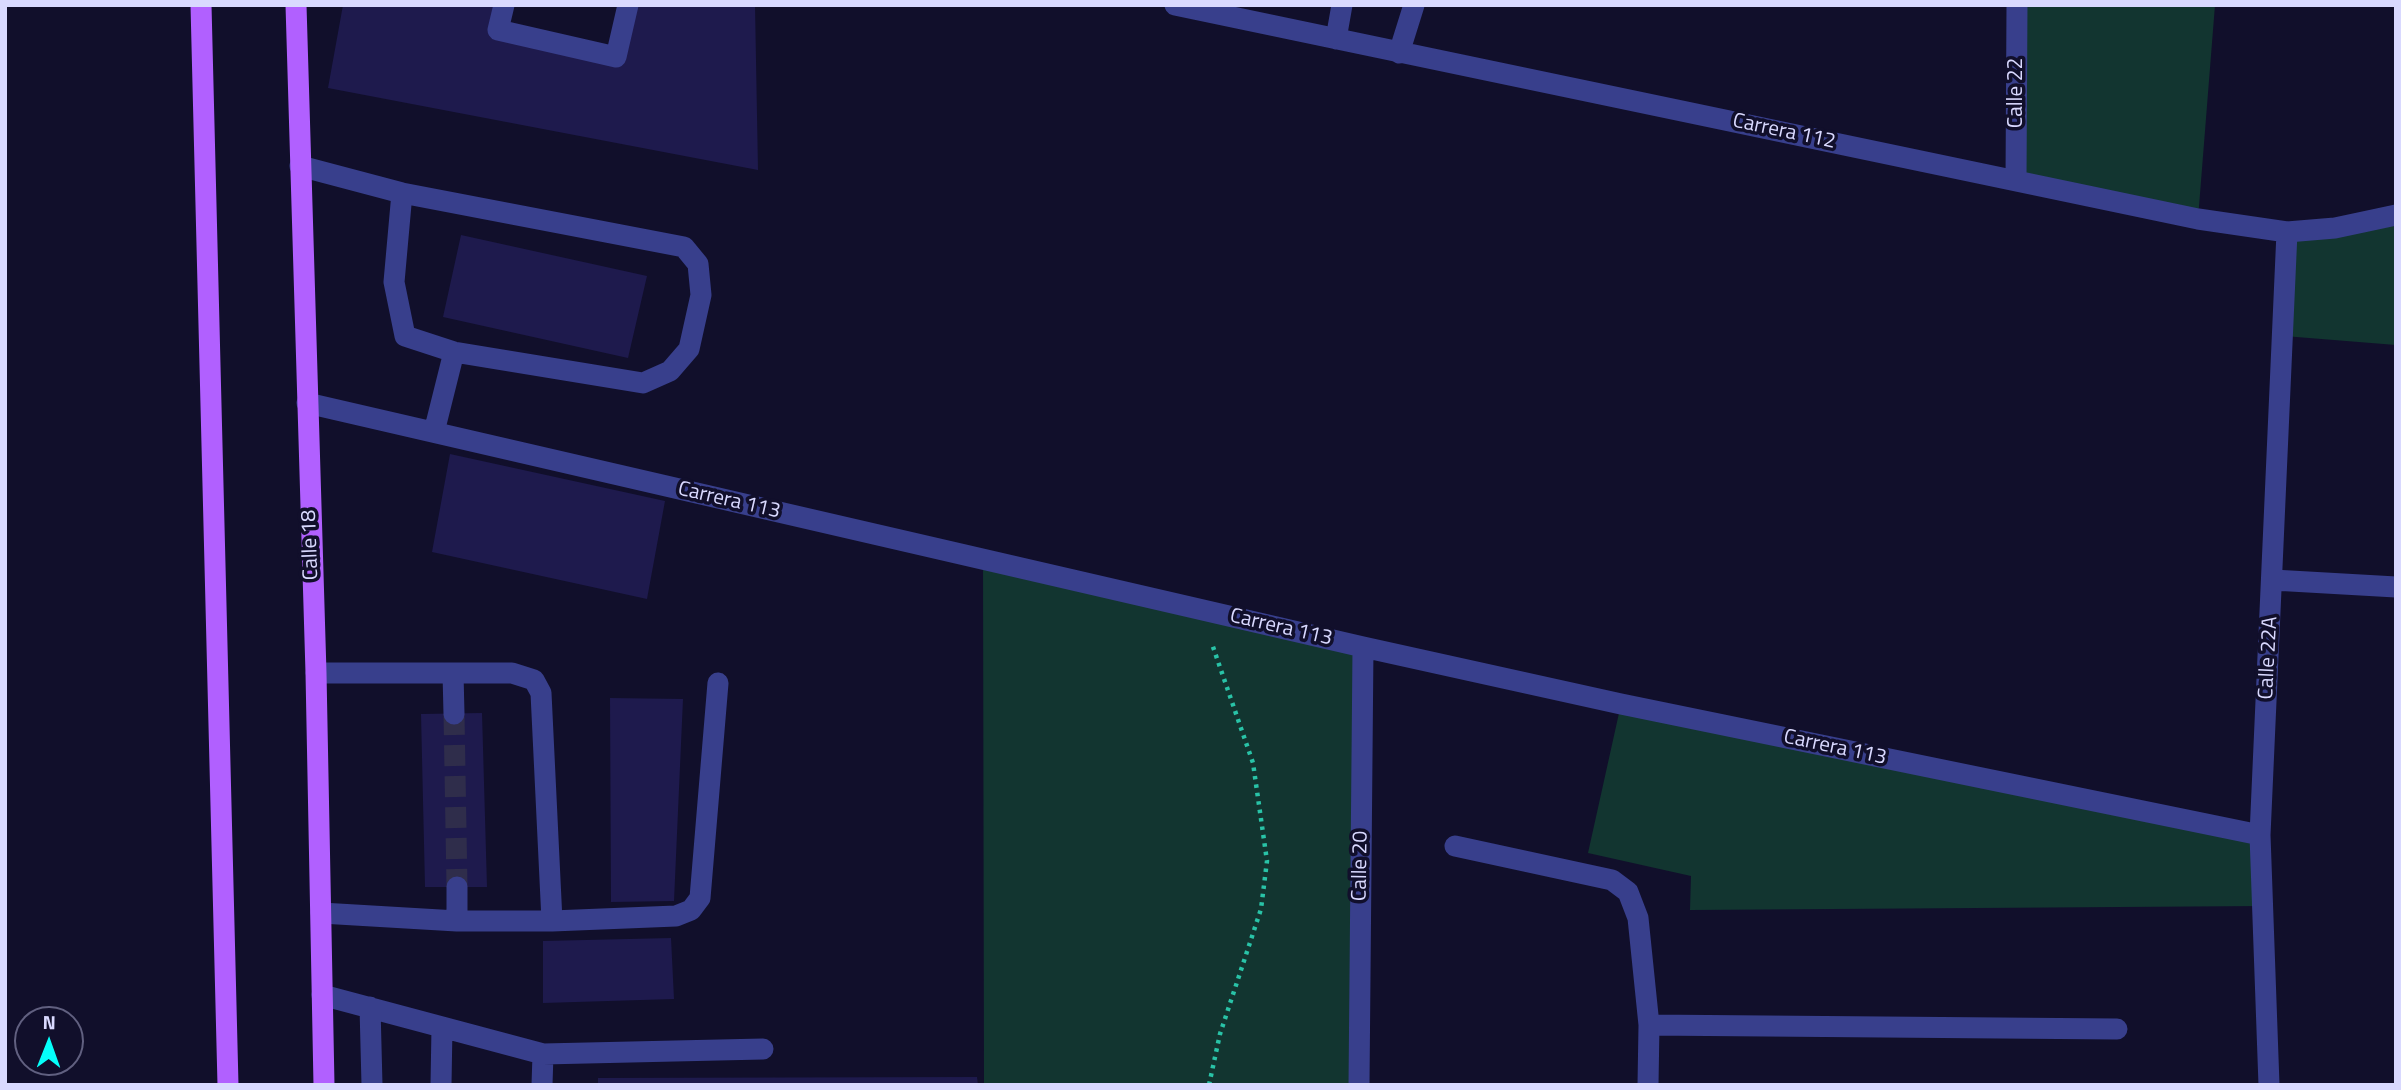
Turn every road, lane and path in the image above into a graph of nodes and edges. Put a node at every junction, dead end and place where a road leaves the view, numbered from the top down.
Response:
1 (201, 5) edge
2 (296, 5) edge
3 (504, 5) edge
4 (628, 5) edge
5 (1174, 5) edge
6 (1342, 5) edge
7 (1414, 5) edge
8 (2017, 5) edge
9 (1196, 8) edge
10 (1336, 38) junction
11 (1399, 53) junction
12 (300, 166) junction
13 (2016, 180) junction
14 (402, 193) junction
15 (2396, 215) edge
16 (2287, 232) junction
17 (454, 352) junction
18 (307, 403) junction
19 (434, 432) junction
20 (2273, 580) junction
21 (2396, 587) edge
22 (1201, 610) junction
23 (1363, 648) junction
24 (316, 673) junction
25 (453, 673) junction
26 (718, 683) dead end
27 (454, 713) tunnel mouth
28 (2260, 835) junction
29 (1455, 846) dead end
30 (457, 887) tunnel mouth
31 (321, 913) junction
32 (457, 920) junction
33 (552, 921) junction
34 (322, 995) junction
35 (370, 1007) junction
36 (1649, 1026) junction
37 (442, 1027) junction
38 (2117, 1029) dead end
39 (763, 1049) dead end
40 (543, 1054) junction
41 (228, 1085) edge
42 (324, 1085) edge
43 (372, 1085) edge
44 (441, 1085) edge
45 (542, 1085) edge
46 (1209, 1085) edge
47 (1359, 1085) edge
48 (1648, 1085) edge
49 (2269, 1085) edge

1 - 41 main road
2 - 12 main road, Calle 18
3 - 4 street
5 - 9 street, Carrera 112
6 - 10 street
7 - 11 street
8 - 13 street, Calle 22
9 - 10 street, Carrera 112
10 - 11 street, Carrera 112
11 - 13 street, Carrera 112
12 - 14 street
12 - 18 main road, Calle 18
13 - 16 street, Carrera 112
14 - 17 street
14 - 17 street
15 - 16 street, Carrera 112
16 - 20 street, Calle 22A
17 - 19 street
18 - 19 street, Carrera 113
18 - 24 main road, Calle 18
19 - 22 street, Carrera 113
20 - 21 street
20 - 28 street, Calle 22A
22 - 23 street, Carrera 113
22 - 46 path
23 - 28 street, Carrera 113
23 - 47 street, Calle 20
24 - 25 street
24 - 31 main road, Calle 18
25 - 27 street
25 - 33 street
26 - 33 street
28 - 49 street, Calle 22A
29 - 36 street
30 - 32 street
31 - 32 street
31 - 34 main road, Calle 18
32 - 33 street
34 - 35 street
34 - 42 main road, Calle 18
35 - 37 street
35 - 43 street
36 - 38 street
36 - 48 street
37 - 40 street
37 - 44 street
39 - 40 street
40 - 45 street

